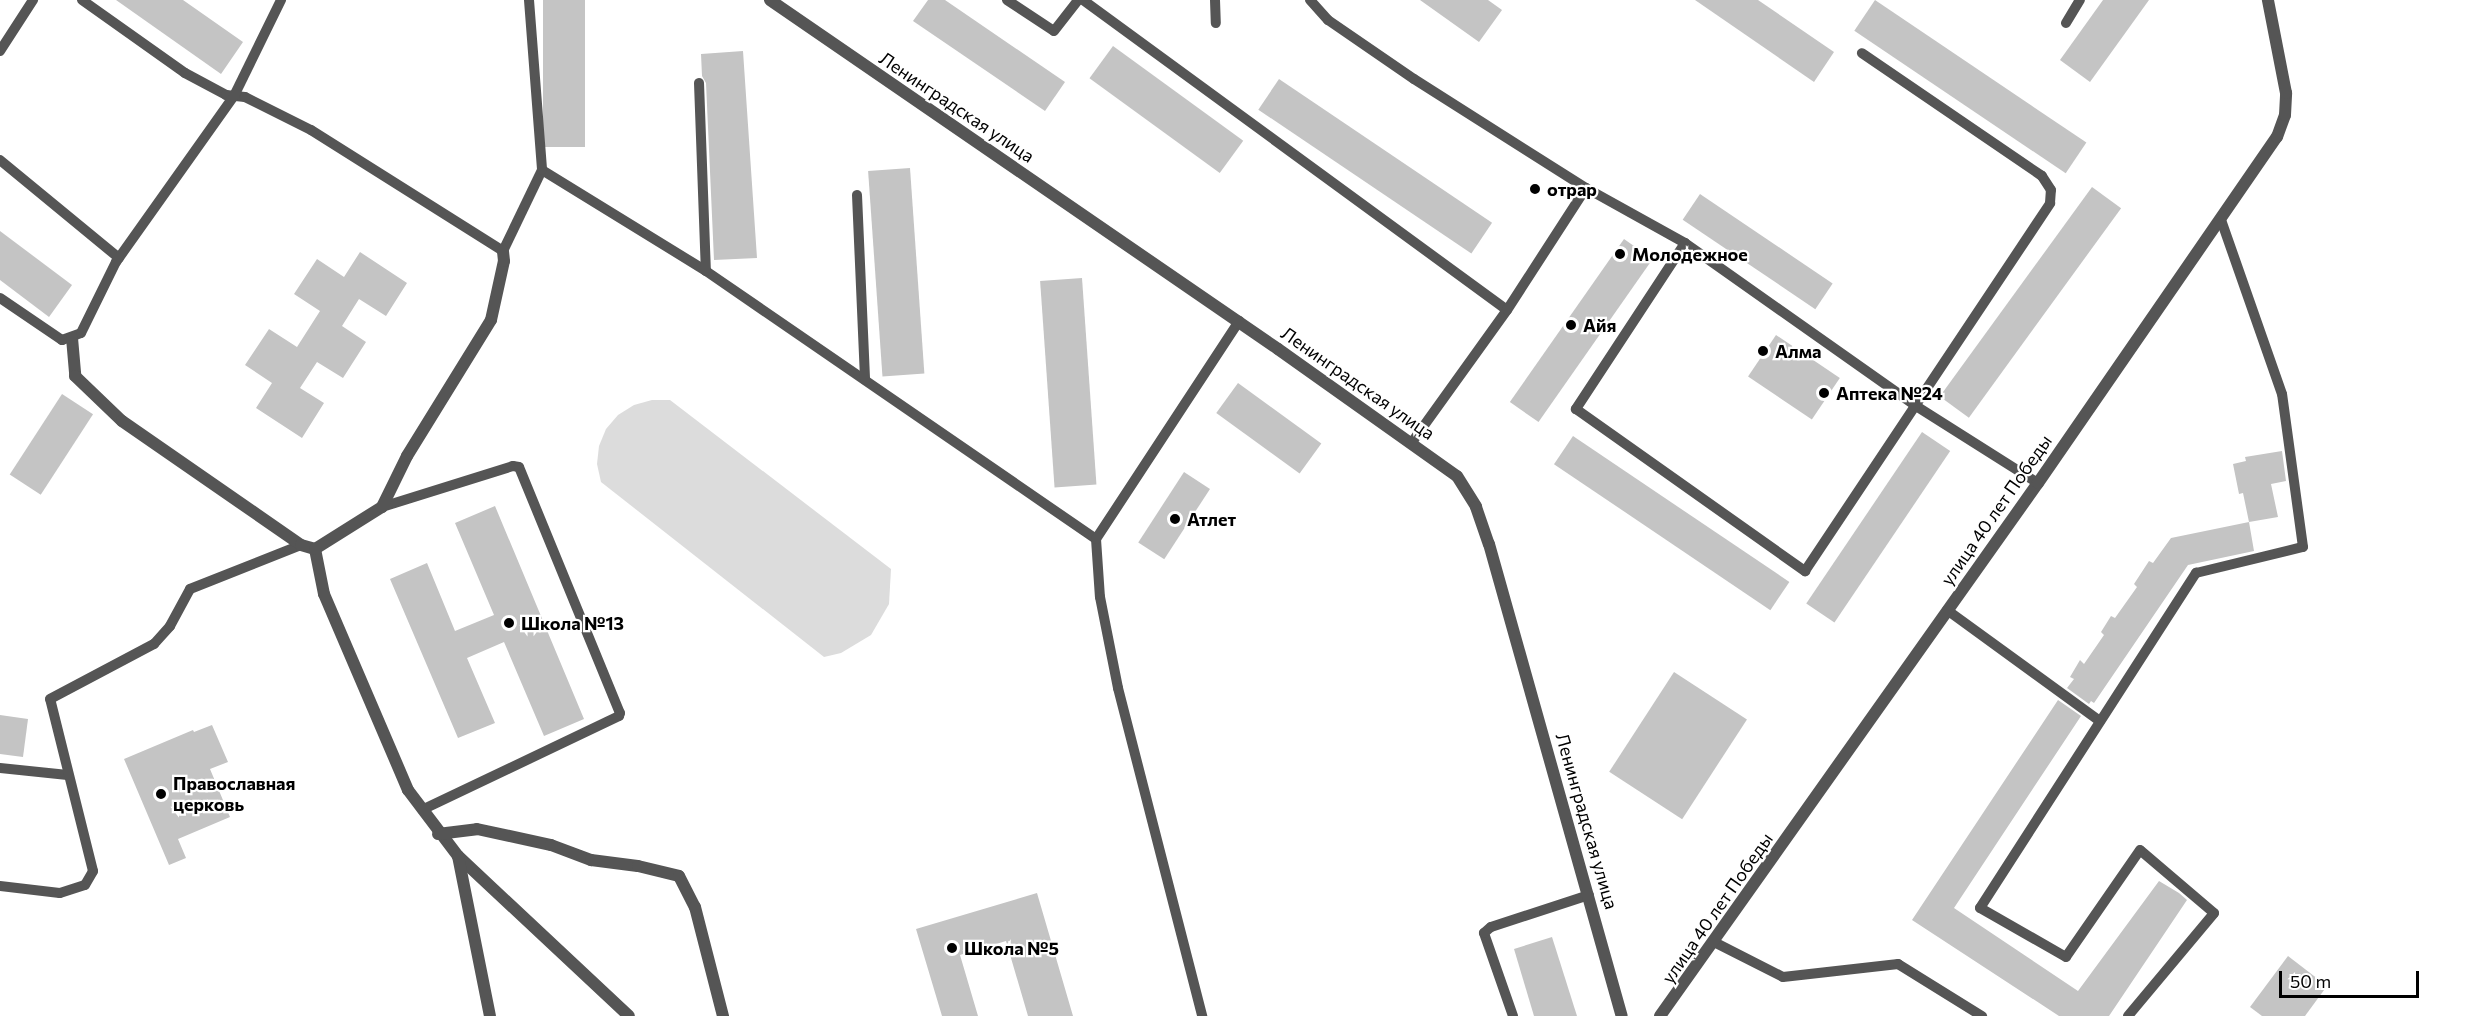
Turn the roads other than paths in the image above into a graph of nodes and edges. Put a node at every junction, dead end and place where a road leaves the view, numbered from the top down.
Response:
1 (82, 0) edge
2 (281, 0) edge
3 (529, 0) edge
4 (1006, 0) edge
5 (1078, 0) edge
6 (1083, 0) edge
7 (1215, 0) edge
8 (1310, 0) edge
9 (2080, 0) edge
10 (2268, 0) edge
11 (31, 1) edge
12 (776, 2) edge
13 (2066, 22) dead end
14 (1216, 23) dead end
15 (0, 51) edge
16 (1862, 53) dead end
17 (699, 83) dead end
18 (234, 96) junction
19 (0, 160) edge
20 (542, 170) junction
21 (1586, 188) junction
22 (856, 195) dead end
23 (2221, 220) junction
24 (1685, 243) junction
25 (503, 251) junction
26 (119, 258) junction
27 (706, 271) junction
28 (0, 298) edge
29 (1507, 310) junction
30 (1239, 321) junction
31 (72, 338) junction
32 (865, 380) junction
33 (1916, 406) junction
34 (1412, 442) junction
35 (2038, 483) junction
36 (382, 507) junction
37 (1096, 539) junction
38 (301, 545) junction
39 (315, 549) junction
40 (1947, 610) junction
41 (2100, 721) junction
42 (0, 768) edge
43 (68, 775) junction
44 (422, 810) junction
45 (438, 834) junction
46 (458, 856) junction
47 (0, 886) edge
48 (1589, 895) junction
49 (1714, 942) junction
50 (490, 1016) edge
51 (629, 1016) edge
52 (723, 1016) edge
53 (1202, 1016) edge
54 (1513, 1016) edge
55 (1622, 1016) edge
56 (1660, 1016) edge
57 (1982, 1016) edge
58 (2128, 1016) edge

1 - 18 lane
2 - 18 lane
3 - 20 lane
4 - 5 lane
6 - 29 lane
7 - 14 lane
8 - 21 lane
9 - 13 lane
10 - 23 street, улица 40 лет Победы
11 - 15 lane
12 - 30 street, Ленинградская улица
16 - 33 lane
17 - 27 lane
18 - 25 lane
18 - 26 lane
19 - 26 lane
20 - 25 lane
20 - 27 lane
21 - 24 lane
21 - 29 lane
22 - 32 lane
23 - 35 street, улица 40 лет Победы
23 - 41 lane
24 - 33 lane
24 - 33 lane
25 - 36 street
26 - 31 lane
27 - 32 lane
28 - 31 lane
29 - 34 lane
30 - 34 street, Ленинградская улица
30 - 37 lane
31 - 38 street
32 - 37 lane
33 - 35 lane
34 - 48 street, Ленинградская улица
35 - 40 street, улица 40 лет Победы
36 - 39 street
36 - 44 lane
37 - 53 lane
38 - 39 street
38 - 43 lane
39 - 44 street
40 - 41 lane
40 - 49 street, улица 40 лет Победы
41 - 58 lane
42 - 43 lane
43 - 47 lane
44 - 45 street
45 - 46 street
45 - 52 street
46 - 50 street
46 - 51 street
48 - 54 lane
48 - 55 street, Ленинградская улица
49 - 56 street, улица 40 лет Победы
49 - 57 lane

